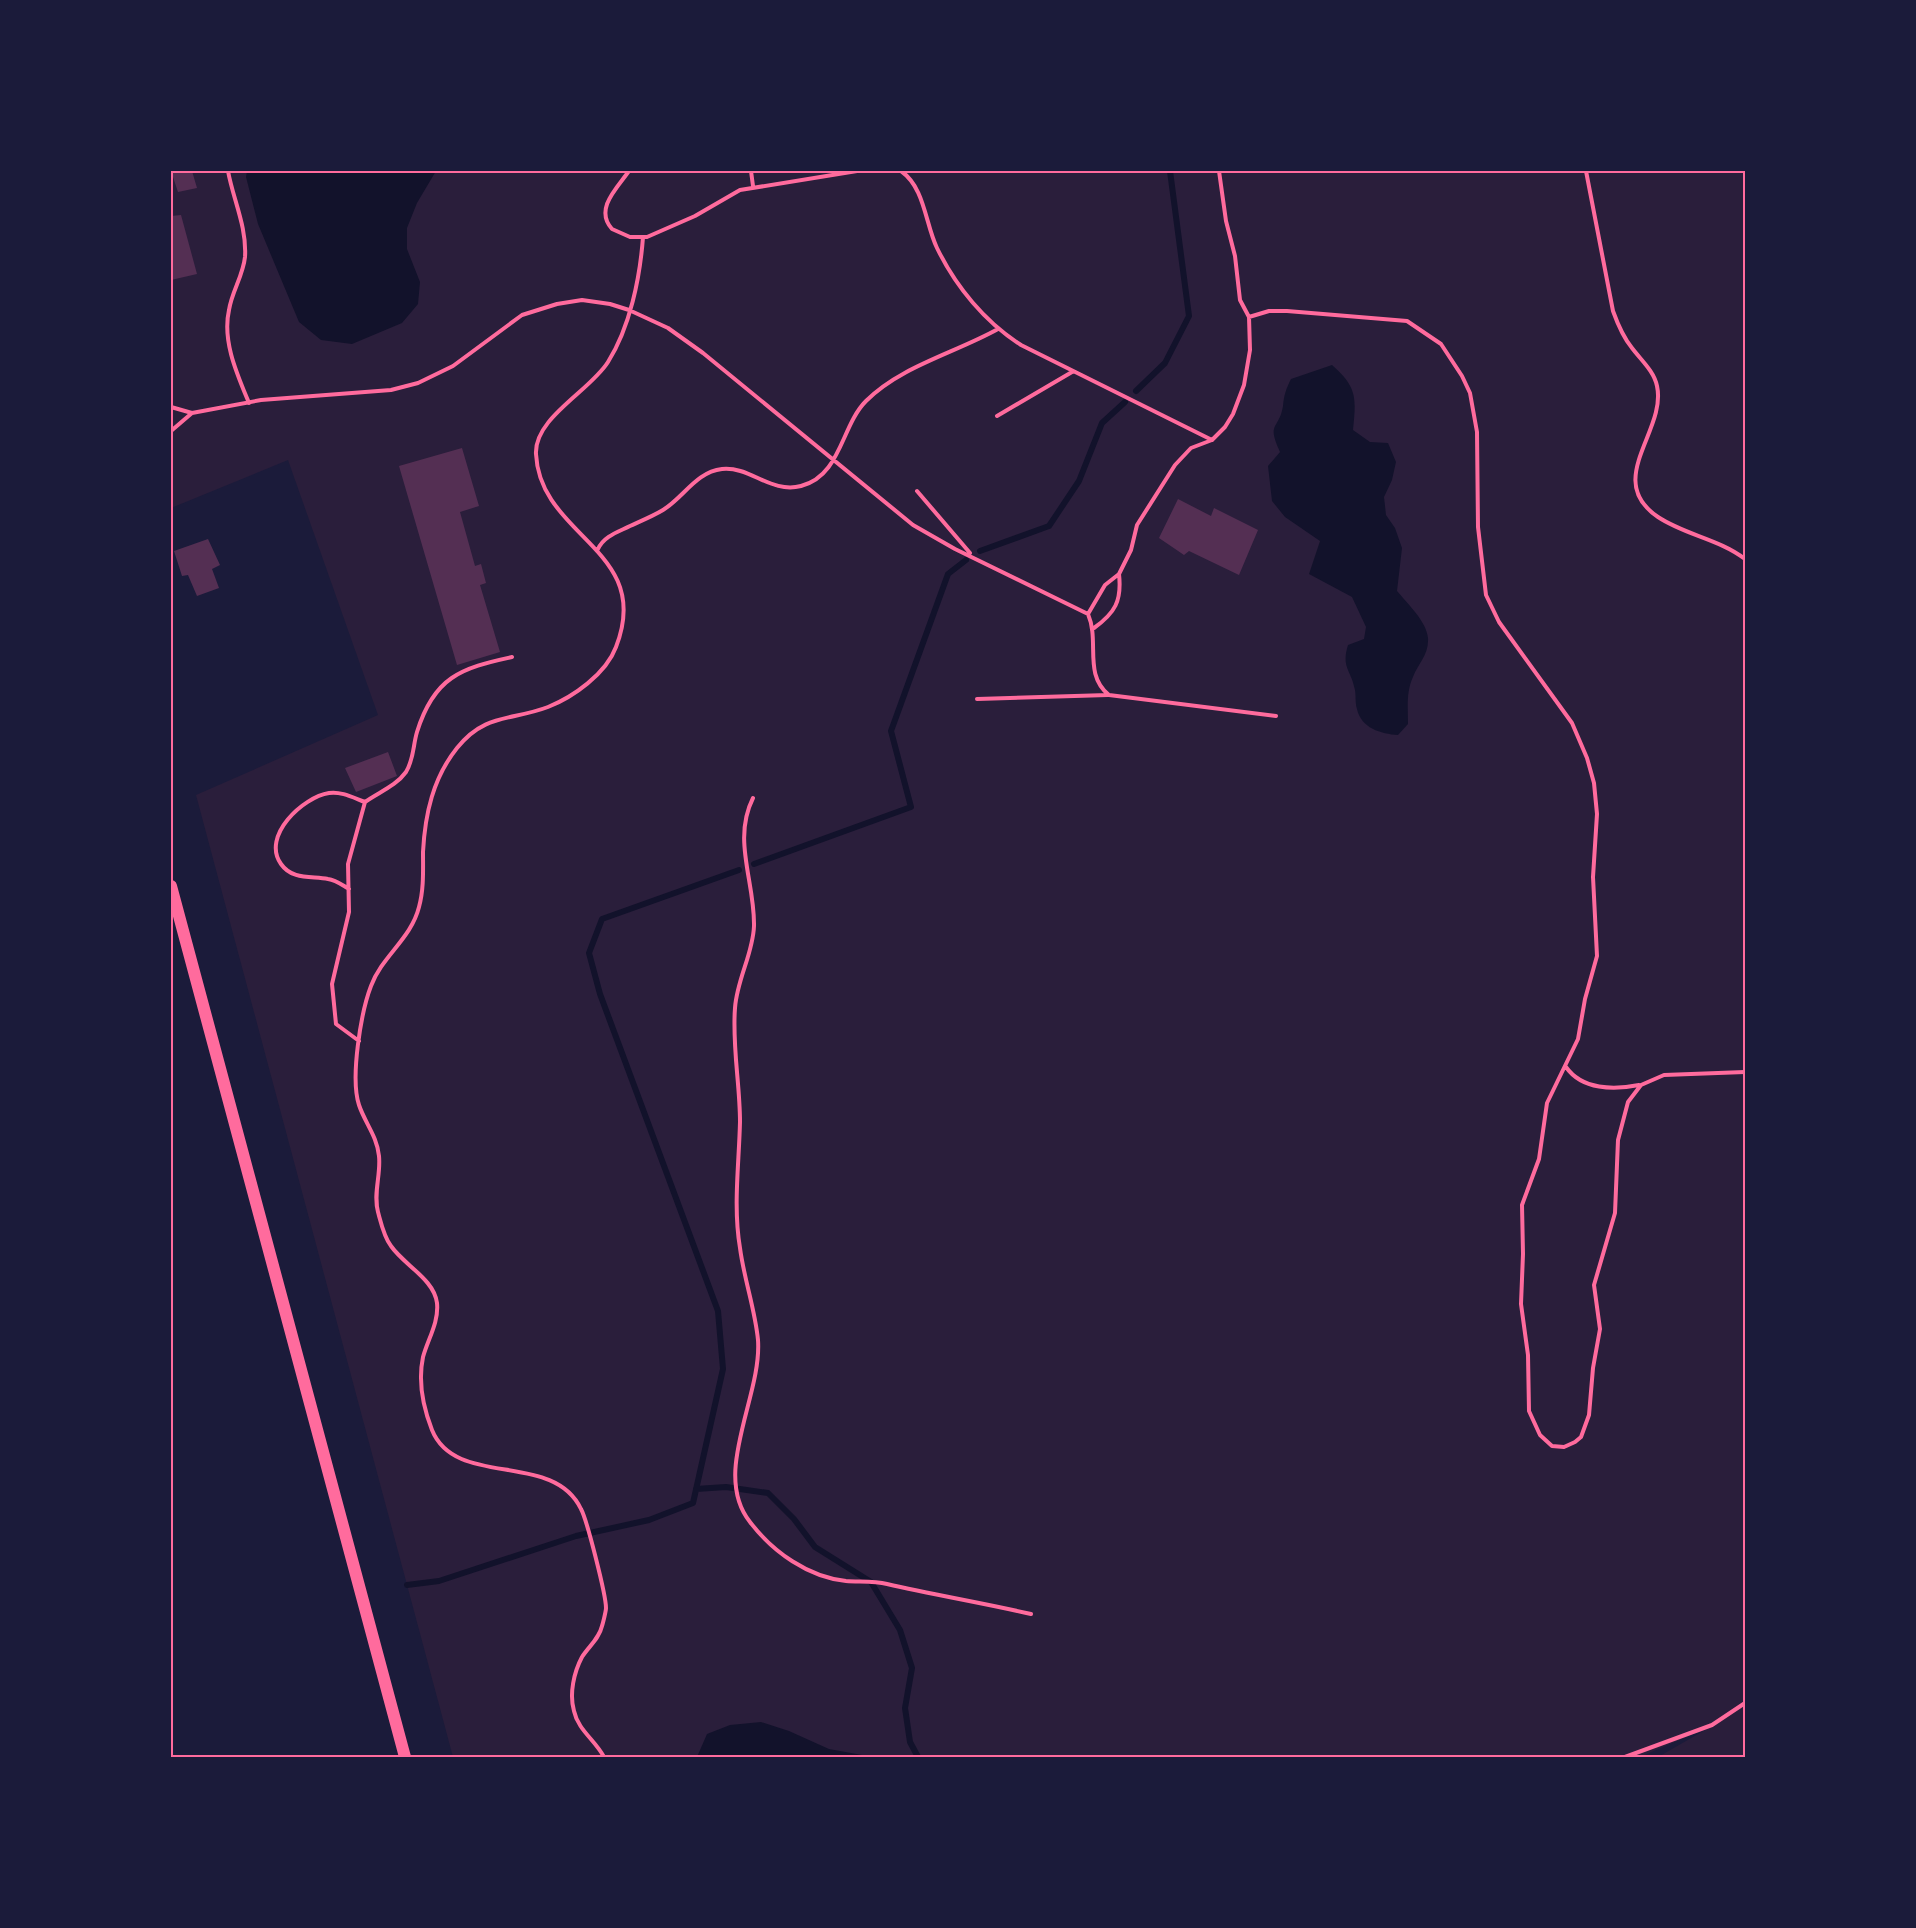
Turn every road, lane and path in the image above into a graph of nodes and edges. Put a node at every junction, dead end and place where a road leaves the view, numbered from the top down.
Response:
1 (228, 171) edge
2 (629, 171) edge
3 (751, 171) edge
4 (857, 171) edge
5 (901, 171) edge
6 (1219, 171) edge
7 (1586, 171) edge
8 (753, 186) junction
9 (643, 237) junction
10 (629, 310) junction
11 (1249, 317) junction
12 (998, 329) junction
13 (1072, 371) junction
14 (249, 403) junction
15 (171, 407) edge
16 (192, 413) junction
17 (997, 416) dead end
18 (171, 431) edge
19 (1212, 440) junction
20 (834, 460) junction
21 (917, 491) dead end
22 (598, 549) junction
23 (973, 556) junction
24 (1745, 559) edge
25 (1119, 574) junction
26 (1088, 614) junction
27 (1094, 628) junction
28 (512, 657) dead end
29 (1109, 695) junction
30 (976, 699) dead end
31 (1276, 716) dead end
32 (753, 798) dead end
33 (365, 802) junction
34 (171, 885) edge
35 (349, 889) junction
36 (359, 1041) junction
37 (1566, 1067) junction
38 (1745, 1072) edge
39 (1641, 1085) junction
40 (1031, 1614) dead end
41 (1745, 1702) edge
42 (405, 1757) edge
43 (604, 1757) edge
44 (1624, 1757) edge

1 - 14 lane
2 - 9 lane
3 - 8 lane
4 - 8 lane
5 - 12 lane
6 - 11 lane
7 - 24 lane
8 - 9 lane
9 - 10 lane
10 - 14 lane
10 - 20 lane
10 - 22 lane
11 - 19 lane
11 - 37 lane
12 - 13 lane
12 - 20 lane
13 - 17 lane
13 - 19 lane
14 - 16 lane
15 - 16 lane
16 - 18 lane
19 - 25 lane
20 - 22 lane
20 - 23 lane
21 - 23 lane
22 - 36 lane
23 - 26 lane
25 - 26 lane
25 - 27 lane
26 - 27 lane
27 - 29 lane
28 - 33 lane
29 - 30 lane
29 - 31 lane
32 - 40 lane
33 - 35 lane
33 - 35 lane
34 - 42 main road
35 - 36 lane
36 - 43 lane
37 - 39 lane
37 - 39 lane
38 - 39 lane
41 - 44 lane

